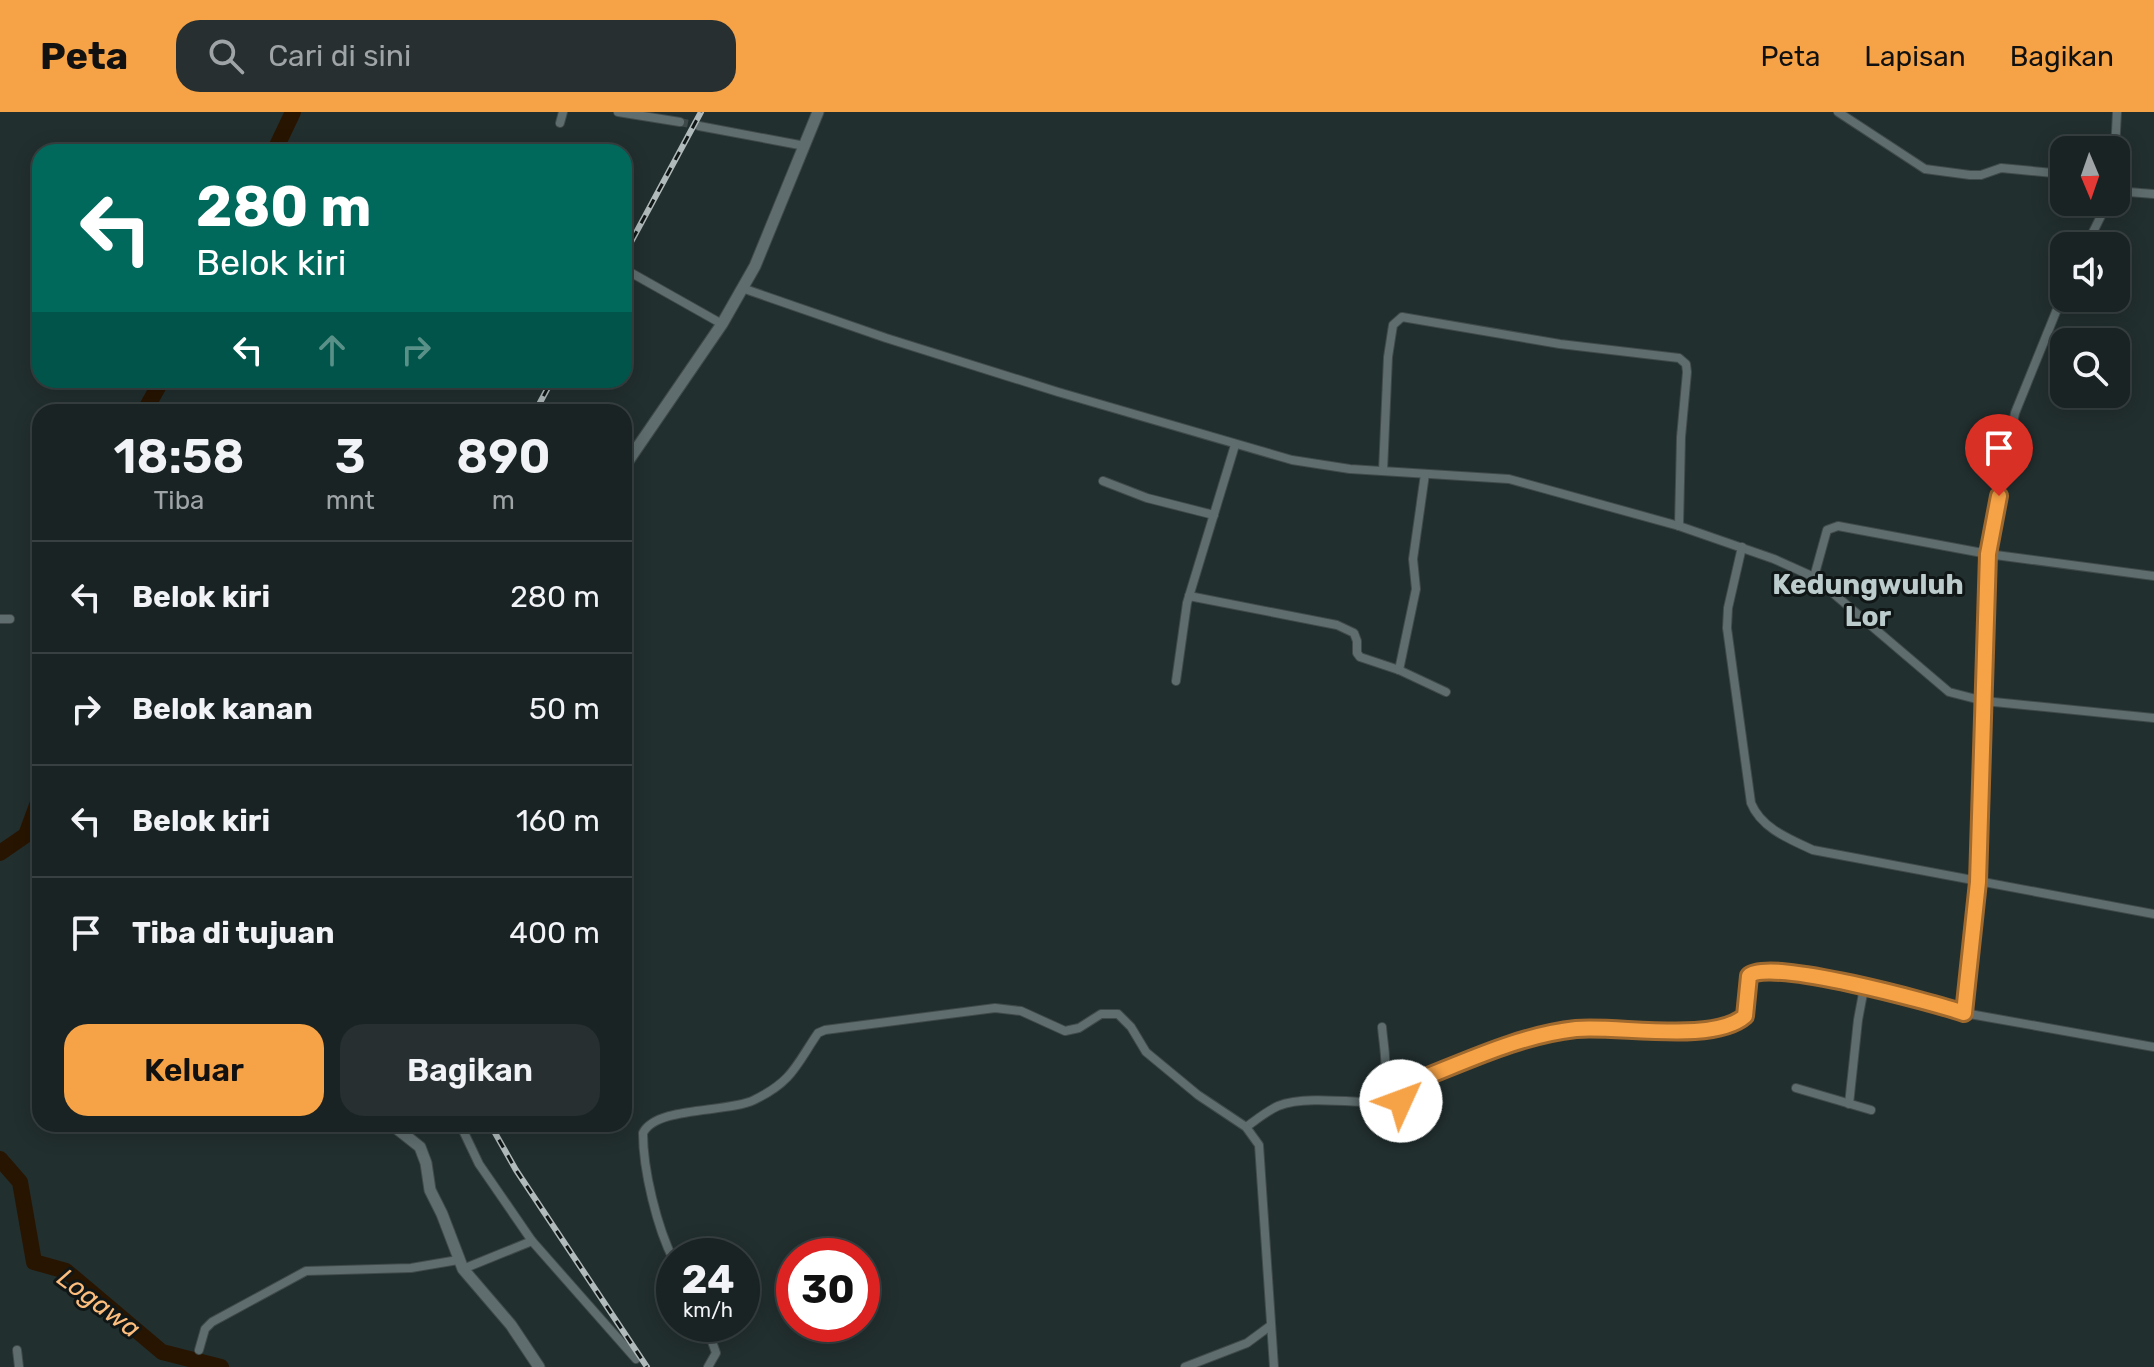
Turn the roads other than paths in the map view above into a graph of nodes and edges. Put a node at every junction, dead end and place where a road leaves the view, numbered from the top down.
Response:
1 (563, 112) edge
2 (618, 112) edge
3 (818, 112) edge
4 (1838, 112) edge
5 (2117, 112) edge
6 (680, 122) tunnel mouth
7 (560, 123) dead end
8 (699, 126) tunnel mouth
9 (2116, 136) edge
10 (805, 146) junction
11 (2050, 173) edge
12 (2130, 192) edge
13 (2154, 194) edge
14 (632, 273) edge
15 (742, 288) junction
16 (2056, 312) edge
17 (722, 324) junction
18 (1235, 445) junction
19 (632, 446) edge
20 (637, 448) junction
21 (632, 455) edge
22 (1383, 471) junction
23 (1425, 474) junction
24 (1103, 481) dead end
25 (1214, 515) junction
26 (1679, 526) junction
27 (1742, 547) junction
28 (1988, 554) junction
29 (2154, 576) edge
30 (1814, 577) junction
31 (1189, 596) junction
32 (1399, 670) junction
33 (1176, 681) dead end
34 (1446, 692) dead end
35 (1984, 701) junction
36 (2154, 718) edge
37 (1978, 882) junction
38 (2154, 914) edge
39 (1864, 988) junction
40 (1964, 1013) junction
41 (1382, 1027) dead end
42 (2154, 1047) edge
43 (1796, 1088) dead end
44 (1367, 1103) junction
45 (1849, 1104) junction
46 (1871, 1110) dead end
47 (1246, 1127) junction
48 (401, 1132) edge
49 (464, 1132) edge
50 (663, 1238) edge
51 (532, 1241) junction
52 (460, 1264) junction
53 (1270, 1326) junction
54 (712, 1342) edge
55 (17, 1350) dead end
56 (199, 1350) dead end
57 (636, 1359) dead end
58 (19, 1367) edge
59 (539, 1367) edge
60 (708, 1367) edge
61 (1185, 1367) edge
62 (1274, 1367) edge

1 - 7 street
2 - 6 street
3 - 10 street
4 - 11 street
5 - 9 street
8 - 10 street
10 - 15 street
12 - 13 street
14 - 17 street
15 - 17 street
15 - 18 street
16 - 28 street
17 - 20 street
18 - 22 street
18 - 25 street
19 - 20 street
20 - 21 street
22 - 23 street
22 - 26 street
23 - 26 street
23 - 32 street
24 - 25 street
25 - 31 street
26 - 27 street
27 - 30 street
27 - 37 street
28 - 29 street
28 - 30 street
28 - 35 street
30 - 35 street
31 - 32 street
31 - 33 street
32 - 34 street
35 - 36 street
35 - 37 street
37 - 38 street
37 - 40 street
39 - 40 street
39 - 44 street
39 - 45 street
40 - 42 street
41 - 44 street
43 - 45 street
44 - 47 street
45 - 46 street
47 - 50 street
47 - 53 street
48 - 52 street
49 - 51 street
51 - 52 street
51 - 57 street
52 - 56 street
52 - 59 street
53 - 61 street
53 - 62 street
54 - 60 street
55 - 58 street

